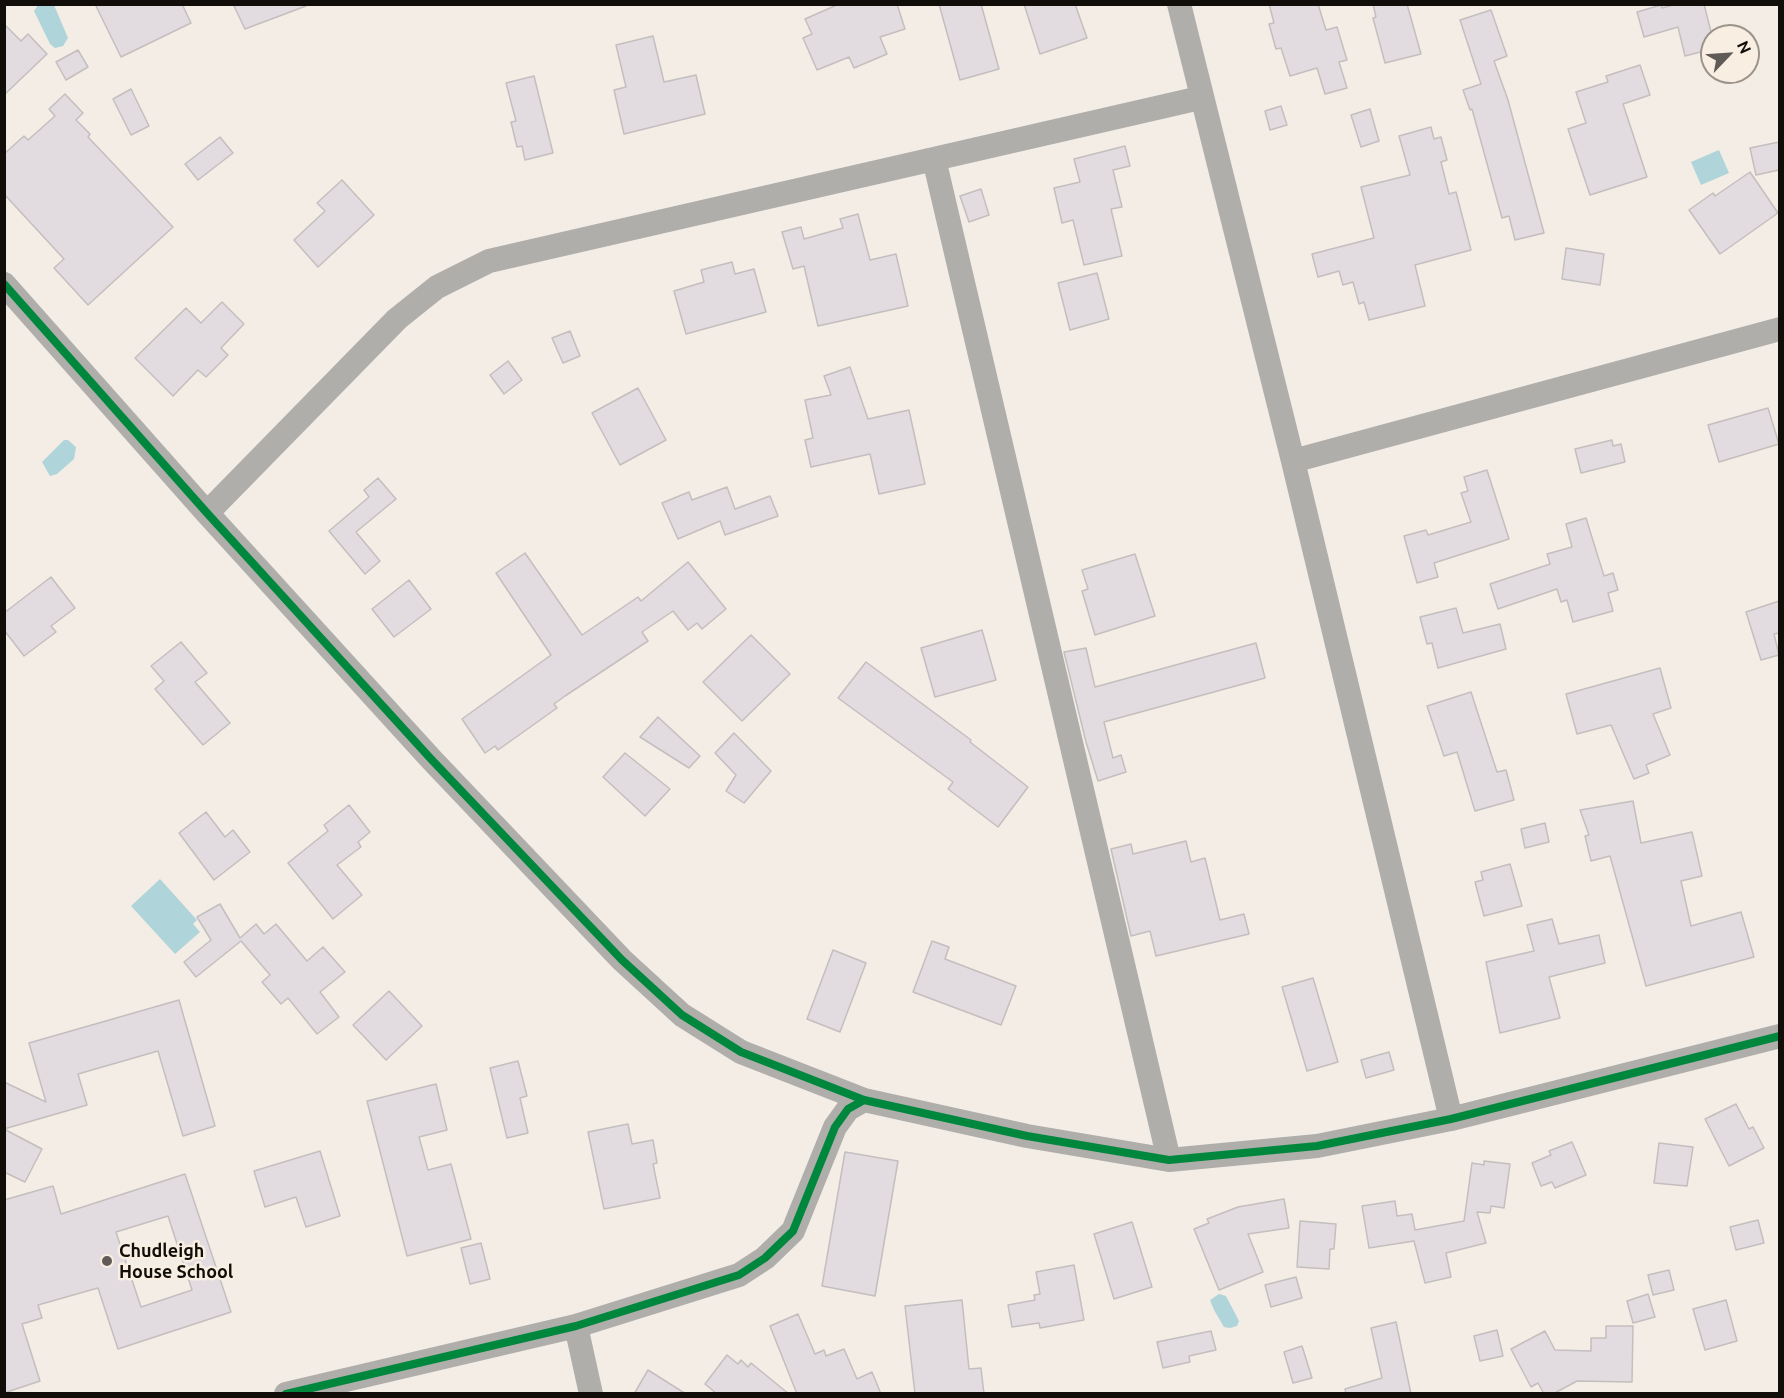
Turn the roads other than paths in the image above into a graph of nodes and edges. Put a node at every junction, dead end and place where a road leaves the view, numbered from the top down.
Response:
1 (1179, 4) edge
2 (1200, 98) junction
3 (934, 159) junction
4 (4, 284) edge
5 (1779, 329) edge
6 (1293, 461) junction
7 (207, 513) junction
8 (1779, 1036) edge
9 (864, 1101) junction
10 (1450, 1119) junction
11 (1169, 1160) junction
12 (576, 1326) junction
13 (286, 1394) edge
14 (591, 1394) edge

1 - 2 street
2 - 3 street
2 - 6 street
3 - 7 street
3 - 11 street
4 - 7 street
5 - 6 street
6 - 10 street
7 - 9 street
8 - 10 street
9 - 11 street
9 - 12 street
10 - 11 street
12 - 13 street
12 - 14 street

